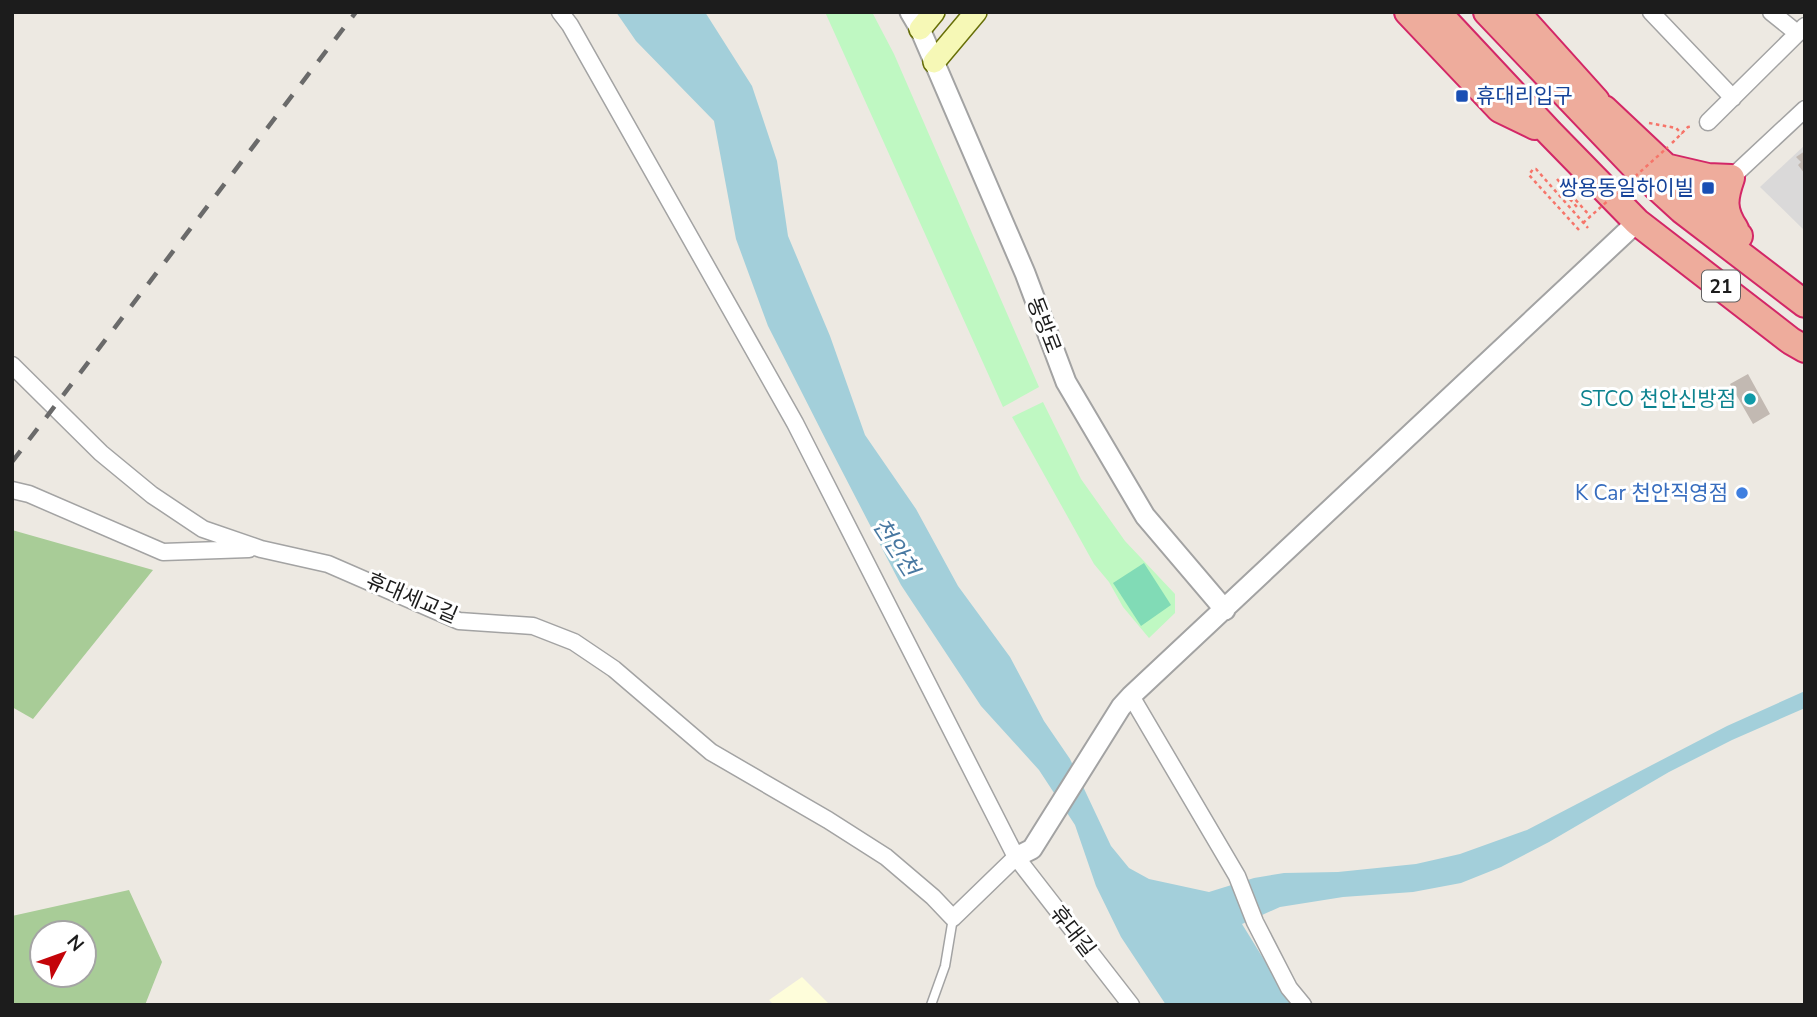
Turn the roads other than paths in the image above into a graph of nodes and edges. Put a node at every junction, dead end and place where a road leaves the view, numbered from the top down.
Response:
1 (560, 12) edge
2 (934, 12) edge
3 (976, 12) edge
4 (1408, 12) edge
5 (1437, 12) edge
6 (1487, 12) edge
7 (1516, 12) edge
8 (1651, 12) edge
9 (1771, 12) edge
10 (915, 21) edge
11 (1801, 30) edge
12 (934, 62) junction
13 (1733, 98) junction
14 (1604, 109) junction
15 (1805, 109) edge
16 (1708, 122) dead end
17 (1550, 133) junction
18 (1663, 166) junction
19 (1636, 168) junction
20 (1731, 178) junction
21 (1637, 222) junction
22 (1739, 235) junction
23 (1805, 296) edge
24 (1805, 304) edge
25 (1805, 349) edge
26 (12, 365) edge
27 (12, 490) edge
28 (261, 549) junction
29 (1225, 610) junction
30 (1126, 701) junction
31 (1024, 853) junction
32 (953, 918) junction
33 (931, 1005) edge
34 (1131, 1005) edge
35 (1303, 1005) edge

1 - 31 street, 휴대길
2 - 10 main road
3 - 12 main road
4 - 17 highway, 21
5 - 17 highway, 21
6 - 19 highway
7 - 14 highway, 21
8 - 13 street
9 - 11 street
10 - 12 street, 동방로
11 - 13 street
12 - 29 street, 동방로
13 - 16 street
14 - 18 highway
14 - 19 highway, 21
15 - 20 street
17 - 21 highway, 21
18 - 20 highway
18 - 22 highway
19 - 24 highway, 21
20 - 22 highway
21 - 25 highway, 21
21 - 29 street
22 - 23 highway
26 - 28 street, 휴대세교길
27 - 28 street
28 - 32 street, 휴대세교길
29 - 30 street
30 - 31 street
30 - 35 street
31 - 32 street
31 - 34 street, 휴대길
32 - 33 lane

